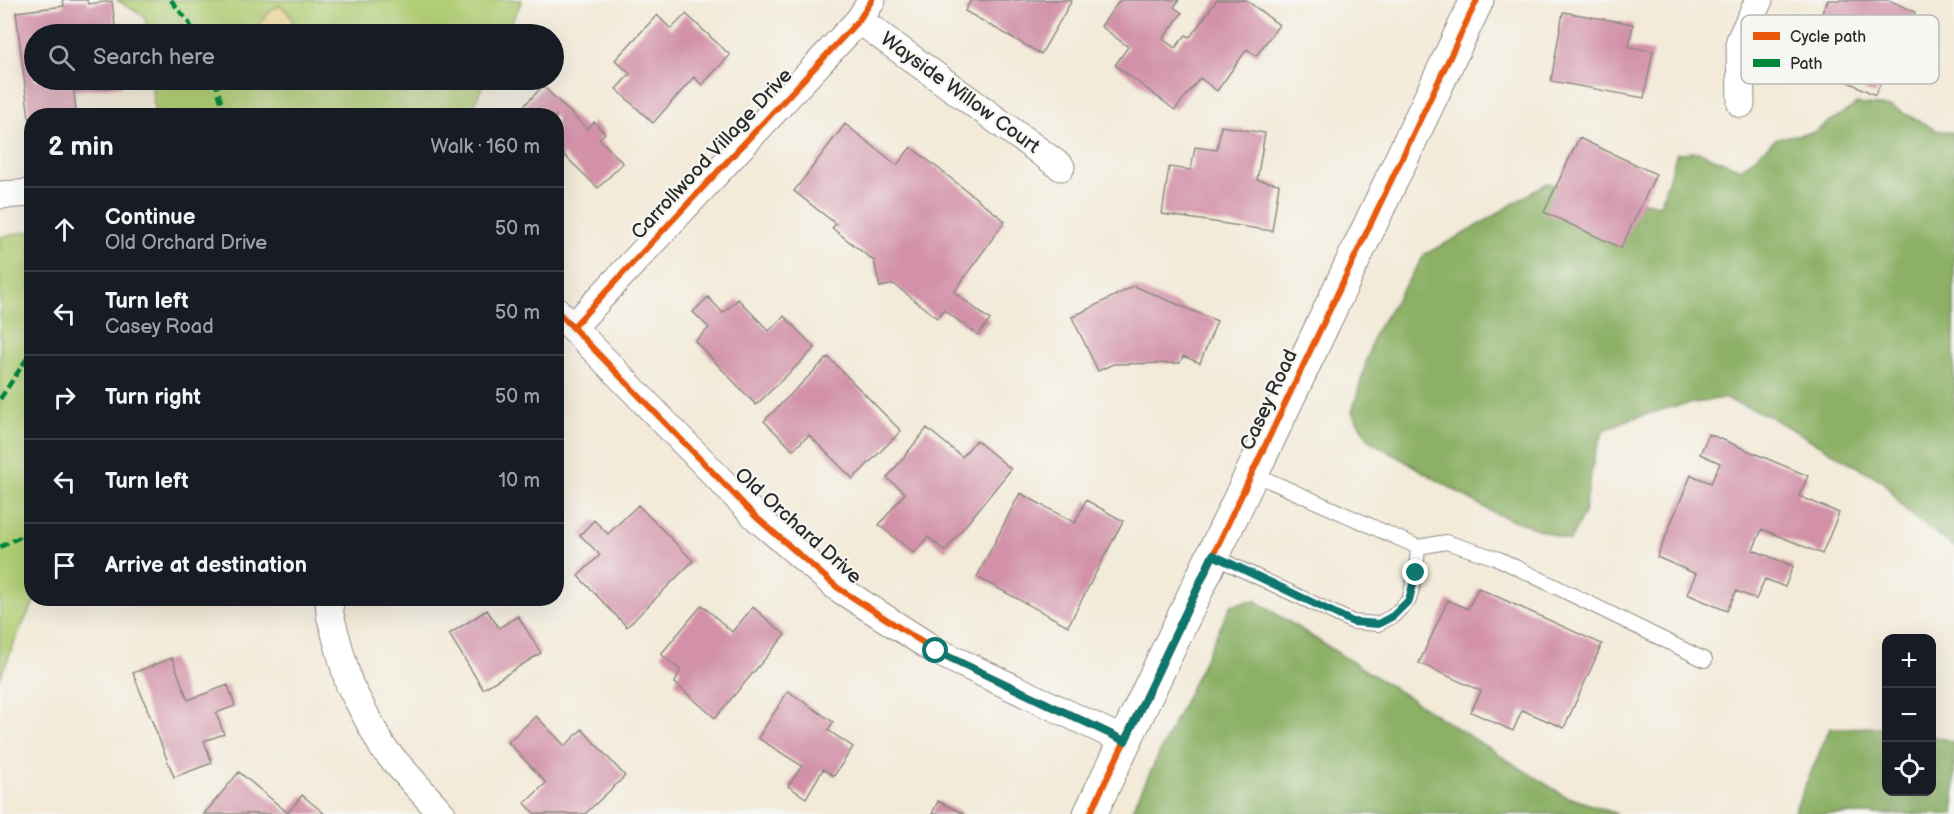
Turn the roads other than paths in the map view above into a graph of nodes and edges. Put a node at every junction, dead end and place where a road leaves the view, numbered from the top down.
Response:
1 (1477, 0) edge
2 (1759, 0) edge
3 (865, 10) edge
4 (1752, 15) edge
5 (1741, 38) edge
6 (1741, 105) dead end
7 (1061, 166) dead end
8 (24, 194) edge
9 (0, 195) edge
10 (565, 318) edge
11 (1252, 473) junction
12 (1418, 548) junction
13 (1213, 555) junction
14 (329, 606) edge
15 (1706, 660) dead end
16 (1125, 741) junction
17 (442, 814) edge
18 (1090, 814) edge

1 - 11 street, Casey Road
2 - 4 street
3 - 7 street, Wayside Willow Court
3 - 10 street, Carrollwood Village Drive
5 - 6 street
8 - 9 street
10 - 16 street, Old Orchard Drive
11 - 12 lane
11 - 13 street, Casey Road
12 - 13 lane
12 - 15 lane
13 - 16 street, Casey Road
14 - 17 street
16 - 18 street, Casey Road

